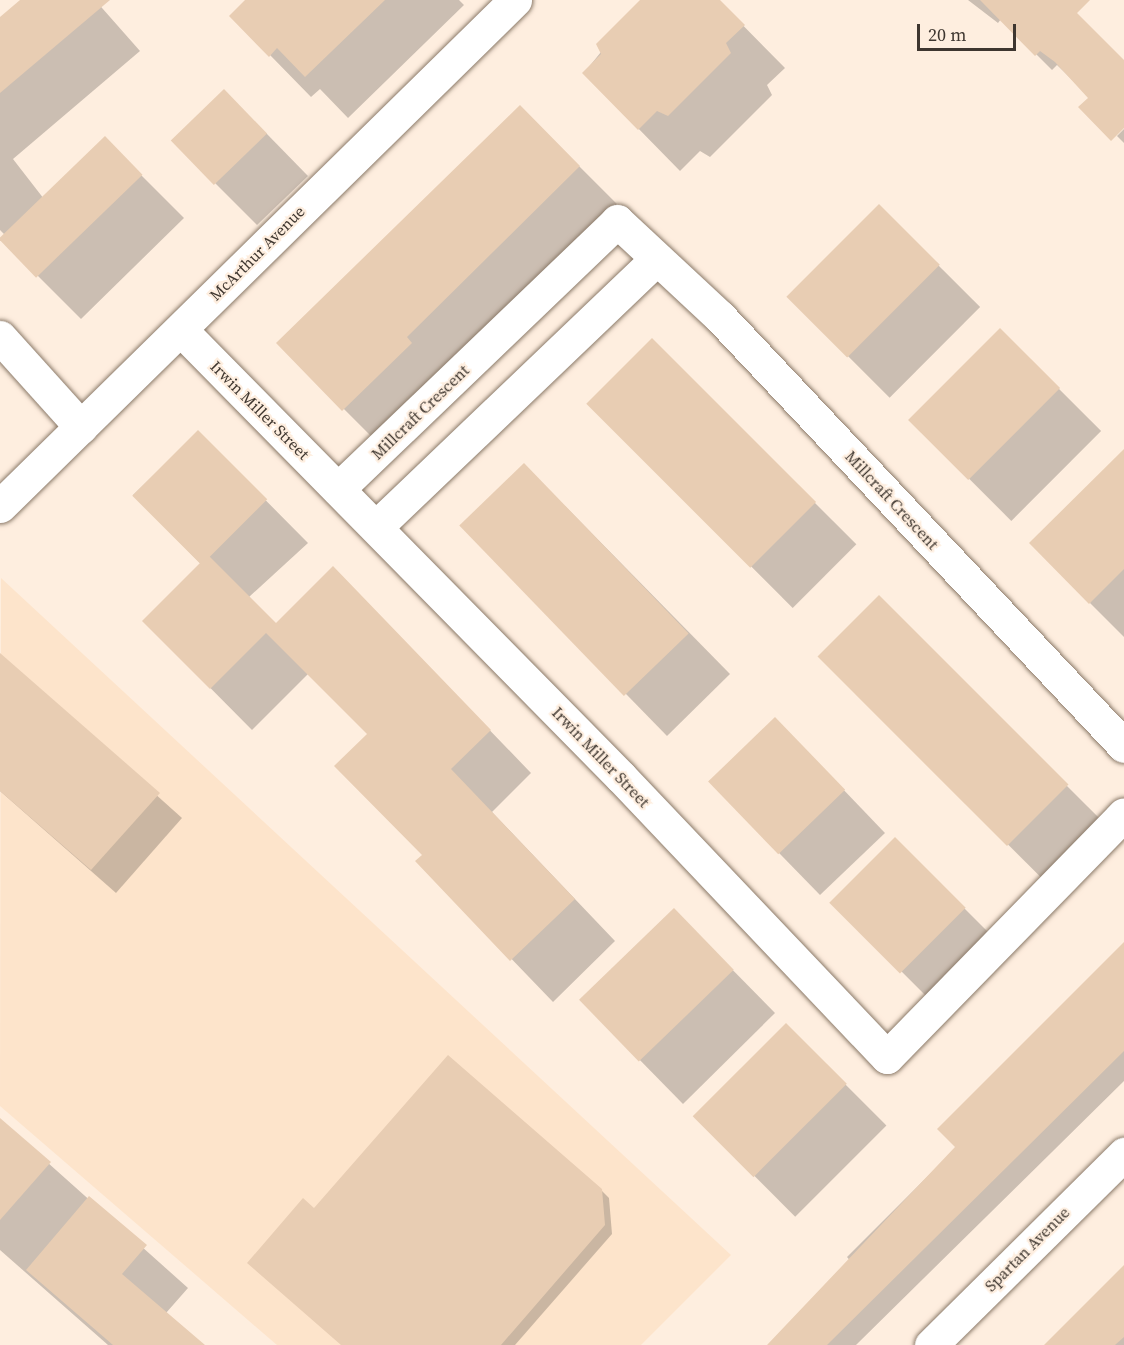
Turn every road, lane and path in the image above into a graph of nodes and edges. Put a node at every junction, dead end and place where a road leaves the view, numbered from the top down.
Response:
1 (515, 0) edge
2 (656, 259) junction
3 (181, 330) junction
4 (0, 337) edge
5 (81, 427) junction
6 (338, 489) junction
7 (0, 506) edge
8 (376, 527) junction
9 (1124, 746) edge
10 (1124, 814) edge
11 (1124, 1154) edge
12 (936, 1344) edge

1 - 3 street, McArthur Avenue
2 - 6 street, Millcraft Crescent
2 - 8 street
2 - 9 street, Millcraft Crescent
3 - 5 street, McArthur Avenue
3 - 6 street, Irwin Miller Street
4 - 5 street
5 - 7 street, McArthur Avenue
6 - 8 street, Irwin Miller Street
8 - 10 street, Irwin Miller Street
11 - 12 street, Spartan Avenue

